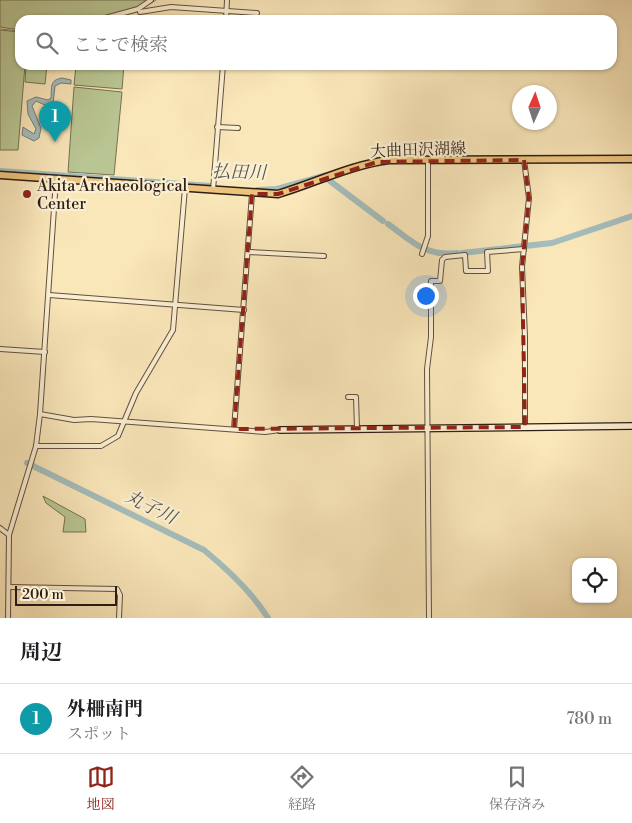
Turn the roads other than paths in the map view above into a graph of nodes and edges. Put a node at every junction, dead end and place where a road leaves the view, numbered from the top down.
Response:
1 (151, 0) edge
2 (228, 0) edge
3 (227, 11) junction
4 (140, 12) dead end
5 (256, 13) dead end
6 (116, 15) edge
7 (227, 15) edge
8 (223, 70) edge
9 (217, 127) junction
10 (238, 128) dead end
11 (632, 159) edge
12 (524, 160) junction
13 (428, 162) junction
14 (0, 175) edge
15 (56, 179) junction
16 (185, 188) junction
17 (213, 191) junction
18 (252, 194) junction
19 (524, 248) junction
20 (248, 252) junction
21 (422, 254) dead end
22 (324, 256) dead end
23 (49, 295) junction
24 (176, 304) junction
25 (244, 310) junction
26 (0, 349) edge
27 (45, 352) junction
28 (348, 397) dead end
29 (40, 414) junction
30 (125, 421) junction
31 (632, 426) edge
32 (525, 427) junction
33 (234, 429) junction
34 (357, 429) junction
35 (427, 429) junction
36 (280, 430) joint
37 (36, 447) junction
38 (0, 528) edge
39 (9, 534) junction
40 (9, 586) junction
41 (8, 618) edge
42 (119, 618) edge
43 (429, 618) edge

1 - 6 street
2 - 3 street
3 - 4 street
3 - 5 street
3 - 7 street
8 - 9 street
9 - 10 street
9 - 17 street
11 - 12 main road, 大曲田沢湖線
12 - 13 main road, 大曲田沢湖線
12 - 19 street
13 - 18 main road, 大曲田沢湖線
13 - 21 street
14 - 15 main road, 大曲田沢湖線
15 - 16 main road, 大曲田沢湖線
15 - 23 street
16 - 17 main road, 大曲田沢湖線
16 - 24 street
17 - 18 main road, 大曲田沢湖線
18 - 20 street
19 - 32 street
19 - 35 street
20 - 22 street
20 - 25 street
23 - 24 street
23 - 27 street
24 - 25 street
24 - 30 street
25 - 33 street
26 - 27 street
27 - 29 street
28 - 34 street
29 - 30 street
29 - 37 street
30 - 33 street
30 - 37 street
31 - 32 street
32 - 35 street
33 - 36 street
34 - 35 street
34 - 36 street
35 - 43 street
37 - 39 street
38 - 39 street
39 - 40 street
40 - 41 street
40 - 42 street

